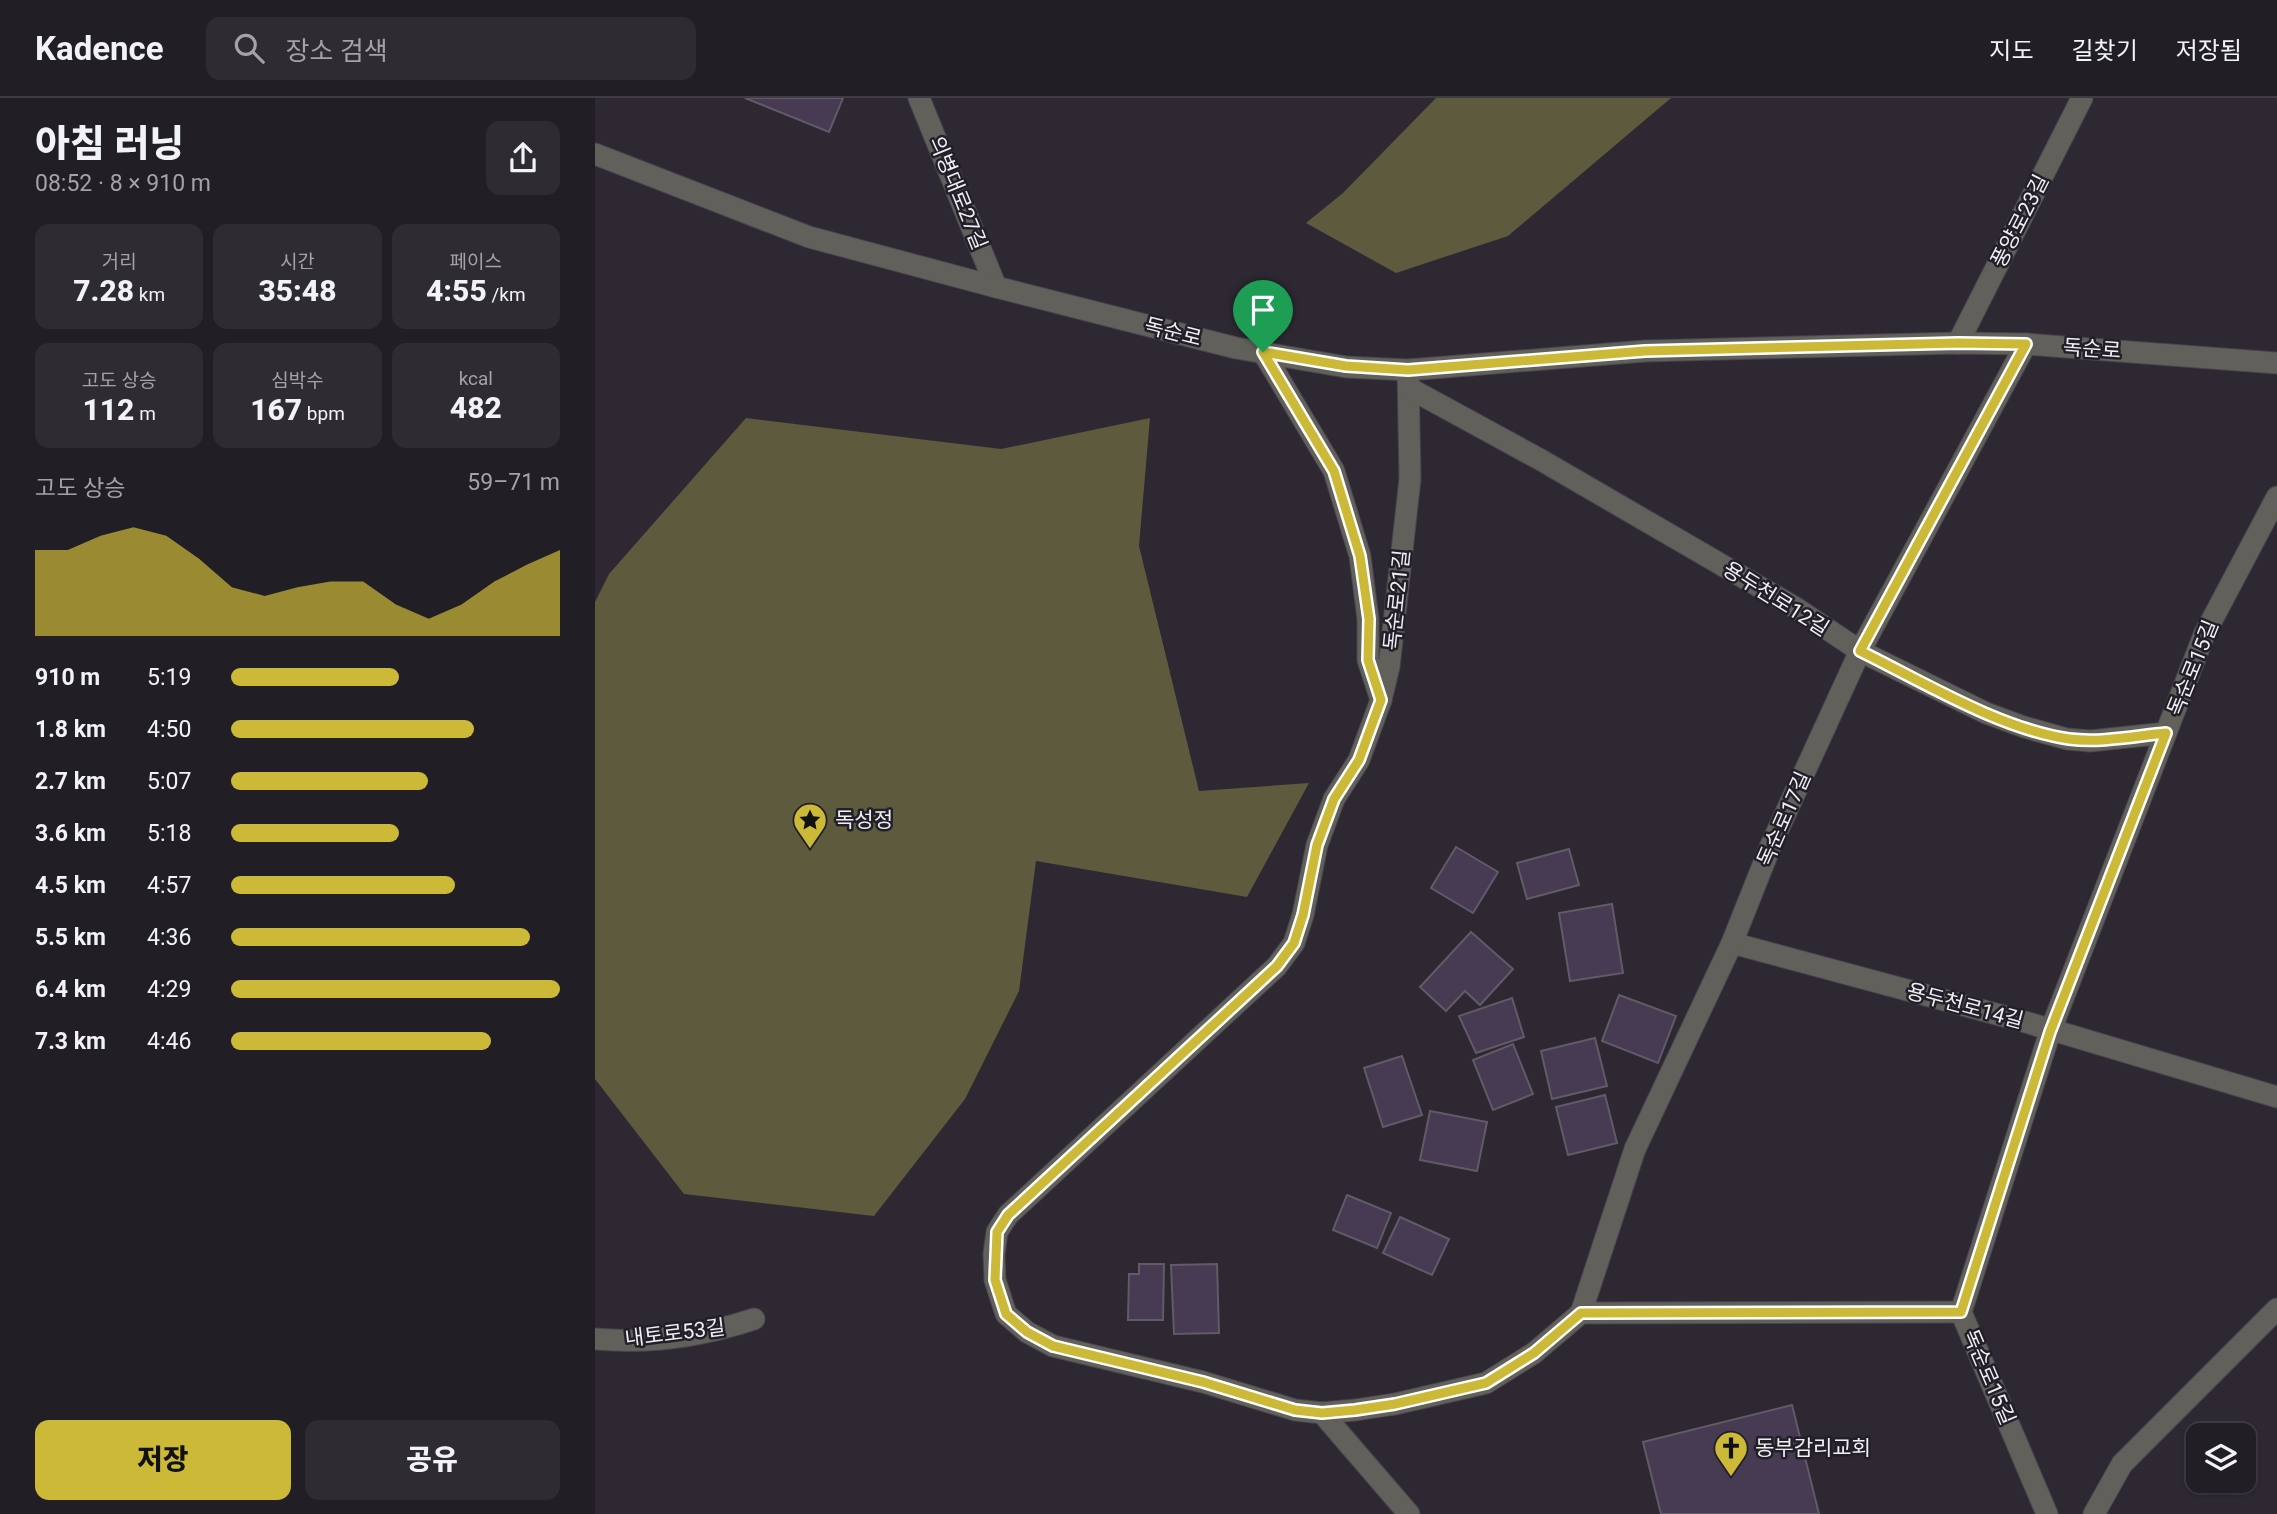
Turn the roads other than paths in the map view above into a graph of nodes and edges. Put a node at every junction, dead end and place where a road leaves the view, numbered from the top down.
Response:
1 (919, 98) edge
2 (2082, 98) edge
3 (595, 154) edge
4 (996, 287) junction
5 (1958, 343) junction
6 (2026, 344) junction
7 (1263, 352) junction
8 (2277, 363) edge
9 (1408, 379) junction
10 (2277, 497) edge
11 (1860, 651) junction
12 (1381, 700) junction
13 (2166, 733) junction
14 (1732, 943) junction
15 (2050, 1032) junction
16 (2277, 1097) edge
17 (2277, 1309) edge
18 (1961, 1312) junction
19 (1581, 1313) junction
20 (754, 1319) dead end
21 (595, 1339) edge
22 (1322, 1413) junction
23 (1409, 1514) edge
24 (2047, 1514) edge
25 (2094, 1514) edge

1 - 4 street, 의병대로27길
2 - 5 street, 풍양로23길
3 - 4 street, 독순로
4 - 7 street, 독순로
5 - 6 street, 독순로
5 - 9 street, 독순로
6 - 8 street, 독순로
6 - 11 street, 독순로17길
7 - 9 street, 독순로
7 - 12 street
9 - 11 street, 용두천로12길
9 - 12 street, 독순로21길
10 - 13 street, 독순로15길
11 - 13 street, 용두천로12길
11 - 14 street, 독순로17길
12 - 22 street, 독순로21길
13 - 15 street, 독순로15길
14 - 15 street, 용두천로14길
14 - 19 street, 독순로17길
15 - 16 street, 용두천로14길
15 - 18 street, 독순로15길
17 - 25 street
18 - 19 street
18 - 24 street, 독순로15길
19 - 22 street
20 - 21 street, 내토로53길
22 - 23 street

